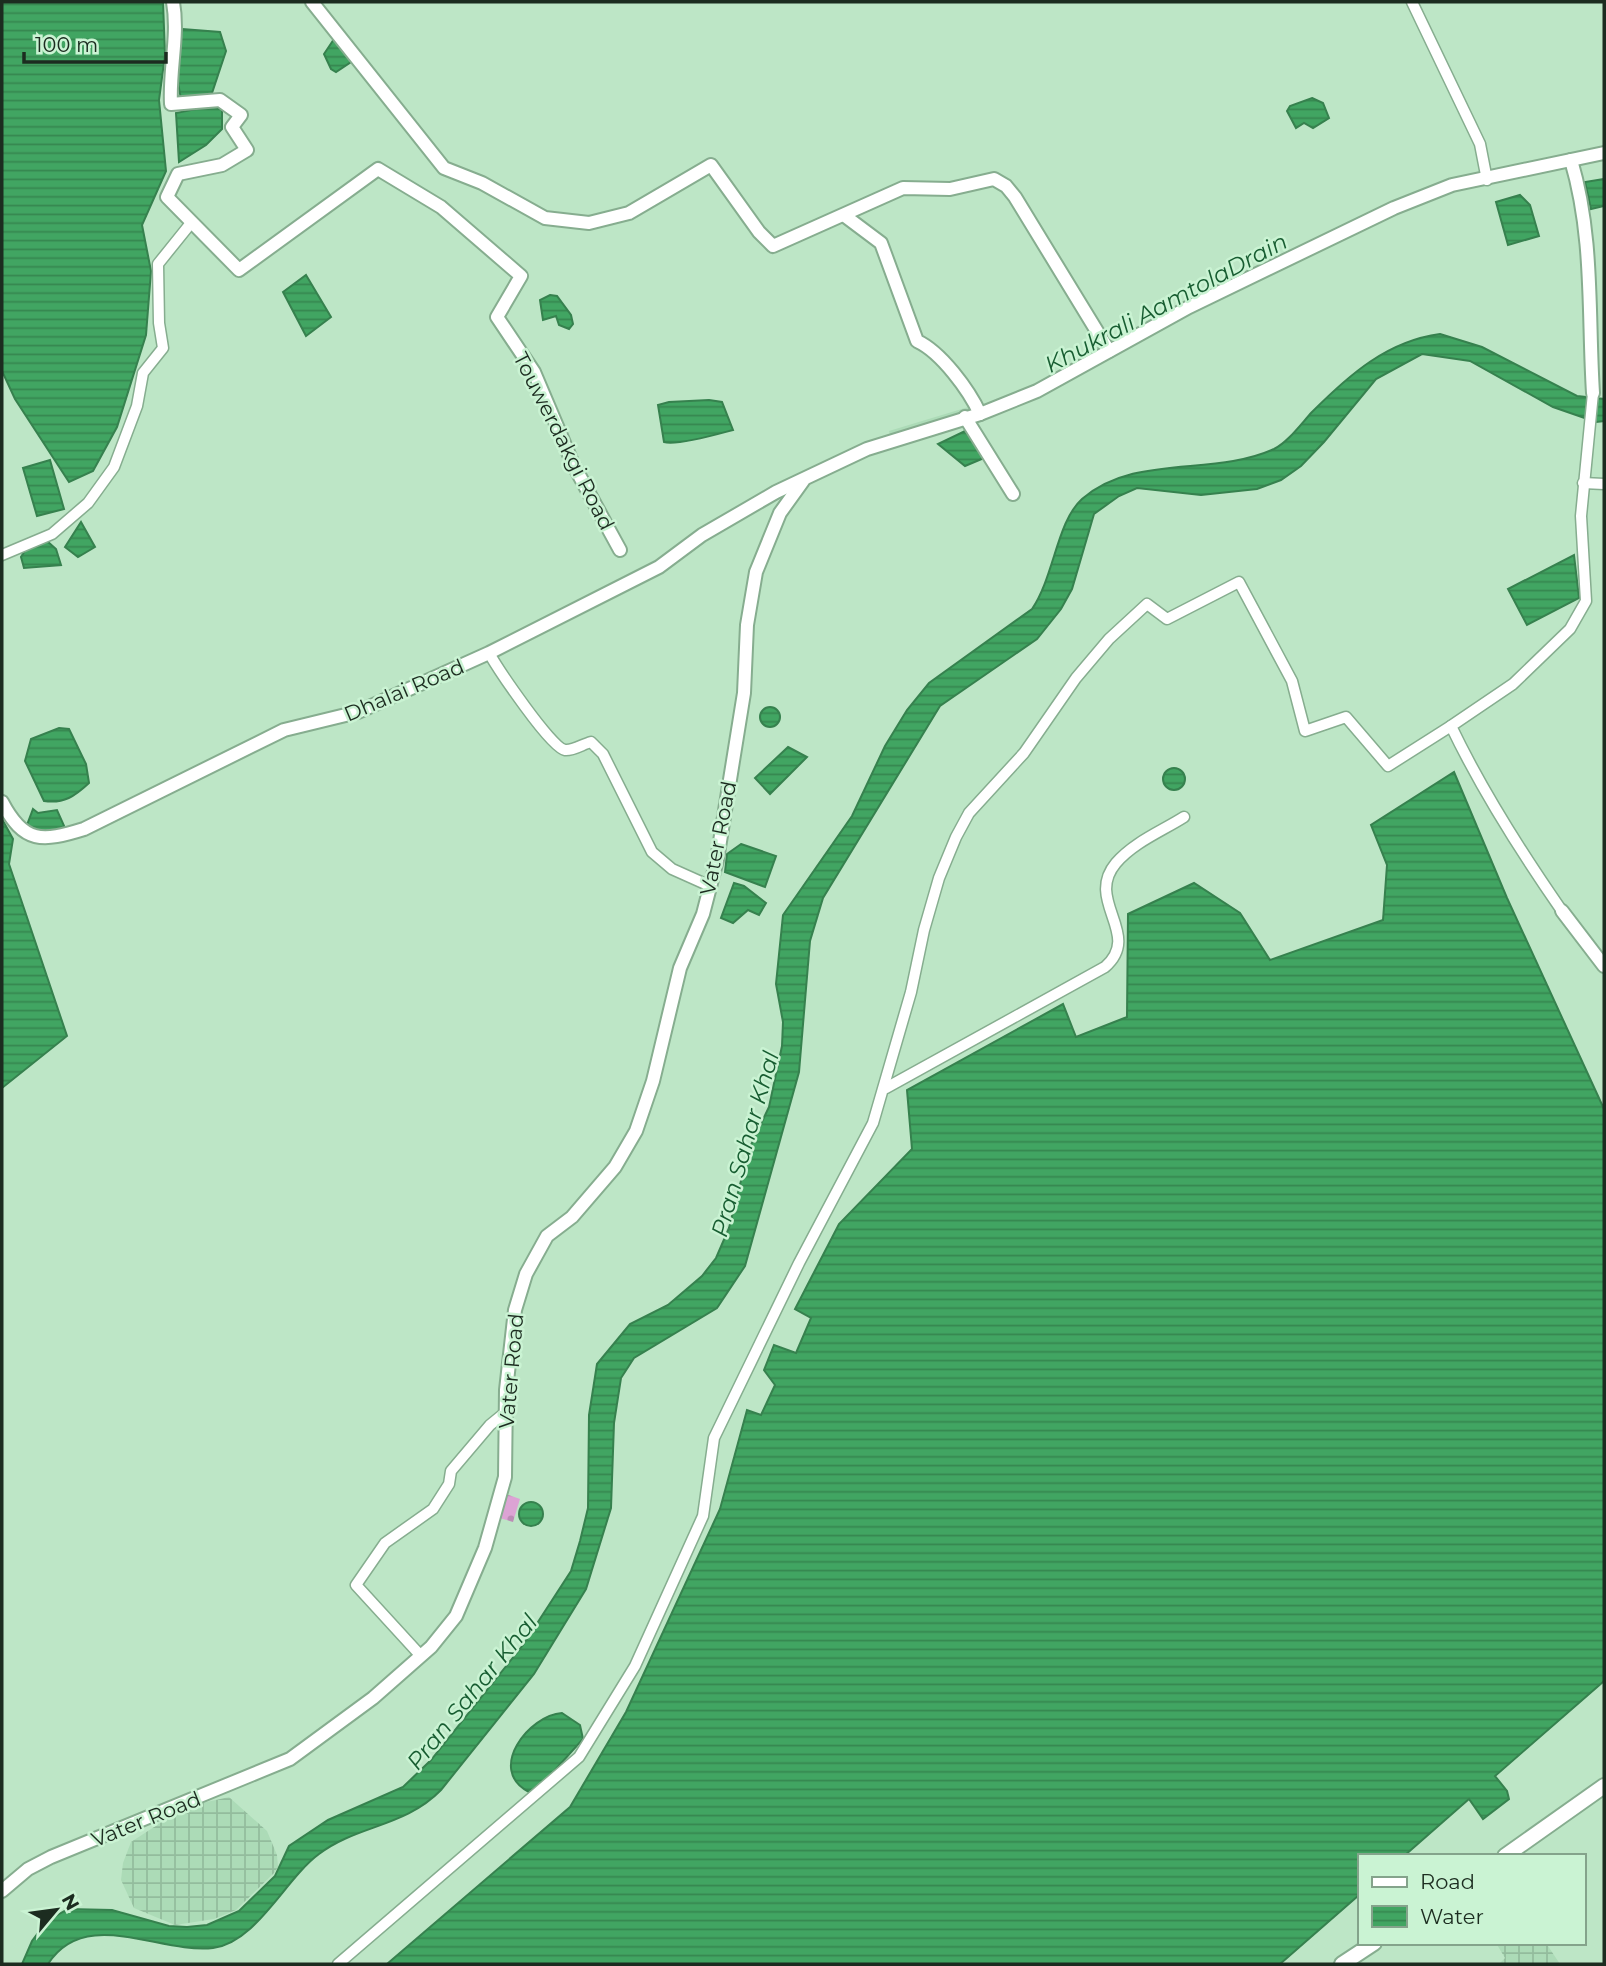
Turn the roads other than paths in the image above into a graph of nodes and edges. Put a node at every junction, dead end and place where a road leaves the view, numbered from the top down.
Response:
1 (173, 2) edge
2 (312, 2) edge
3 (1412, 2) edge
4 (1604, 153) edge
5 (1571, 160) junction
6 (1487, 178) junction
7 (845, 216) junction
8 (191, 223) junction
9 (1109, 351) junction
10 (1593, 393) joint
11 (980, 414) junction
12 (965, 417) junction
13 (803, 481) junction
14 (1583, 483) junction
15 (1604, 484) edge
16 (1013, 494) dead end
17 (620, 550) dead end
18 (2, 555) edge
19 (489, 653) junction
20 (1451, 726) junction
21 (2, 802) edge
22 (1184, 817) dead end
23 (710, 886) junction
24 (1562, 911) joint
25 (1604, 965) edge
26 (886, 1088) junction
27 (506, 1412) junction
28 (421, 1656) junction
29 (1604, 1786) edge
30 (1508, 1854) edge
31 (2, 1891) edge
32 (1371, 1945) edge
33 (338, 1964) edge
34 (1342, 1964) edge

1 - 8 street, Touwerdakgi Road
2 - 7 street
3 - 6 street
4 - 5 street, Dhalai Road
5 - 6 street, Dhalai Road
5 - 10 street
6 - 9 street, Dhalai Road
7 - 9 street
7 - 11 street
8 - 17 street, Touwerdakgi Road
8 - 18 street
9 - 11 street, Dhalai Road
10 - 14 street
11 - 12 street, Dhalai Road
12 - 13 street, Dhalai Road
12 - 16 street
13 - 19 street, Dhalai Road
13 - 23 street, Vater Road
14 - 15 street
14 - 20 street
19 - 21 street, Dhalai Road
19 - 23 street
20 - 24 street
20 - 26 street
22 - 26 street
23 - 27 street, Vater Road
24 - 25 street
26 - 33 street
27 - 28 street, Vater Road
27 - 28 street
28 - 31 street, Vater Road
29 - 30 main road
32 - 34 main road

